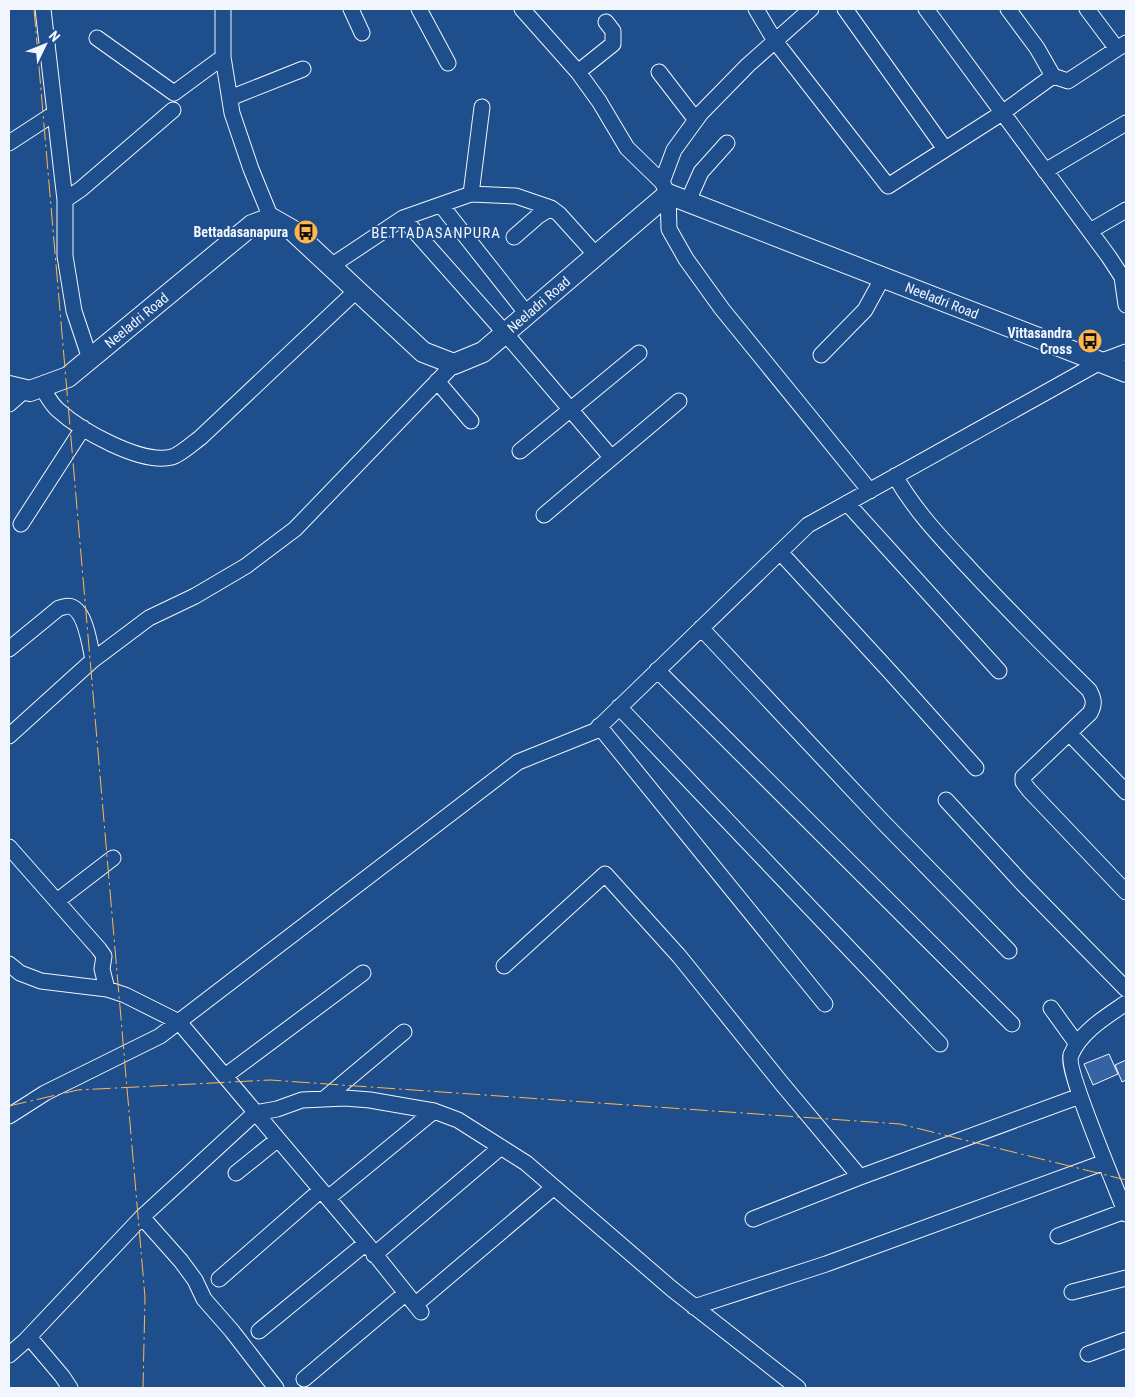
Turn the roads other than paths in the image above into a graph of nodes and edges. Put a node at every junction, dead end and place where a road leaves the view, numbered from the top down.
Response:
1 (43, 9) edge
2 (222, 9) edge
3 (351, 9) edge
4 (419, 9) edge
5 (522, 9) edge
6 (756, 9) edge
7 (811, 9) edge
8 (845, 9) edge
9 (926, 9) edge
10 (1008, 9) edge
11 (1087, 9) edge
12 (606, 22) dead end
13 (362, 34) dead end
14 (97, 38) dead end
15 (775, 41) junction
16 (1122, 46) edge
17 (222, 57) junction
18 (448, 63) dead end
19 (303, 70) dead end
20 (578, 72) junction
21 (659, 72) dead end
22 (1053, 76) junction
23 (230, 98) junction
24 (482, 107) dead end
25 (173, 110) dead end
26 (1002, 112) junction
27 (55, 113) junction
28 (696, 120) junction
29 (1126, 123) edge
30 (9, 143) edge
31 (727, 143) dead end
32 (944, 149) junction
33 (1045, 171) junction
34 (665, 188) junction
35 (471, 194) junction
36 (65, 200) junction
37 (688, 201) junction
38 (441, 205) junction
39 (551, 208) junction
40 (1126, 210) edge
41 (271, 218) junction
42 (403, 218) junction
43 (1090, 231) junction
44 (514, 237) dead end
45 (596, 255) junction
46 (331, 266) junction
47 (883, 277) junction
48 (357, 290) junction
49 (1126, 300) edge
50 (527, 314) junction
51 (505, 333) junction
52 (1126, 352) edge
53 (639, 353) dead end
54 (821, 355) dead end
55 (90, 359) junction
56 (1102, 361) junction
57 (454, 364) junction
58 (1126, 372) edge
59 (437, 381) junction
60 (25, 388) edge
61 (679, 400) dead end
62 (9, 404) edge
63 (570, 408) junction
64 (471, 421) dead end
65 (83, 428) junction
66 (520, 451) dead end
67 (611, 457) junction
68 (895, 476) junction
69 (870, 491) junction
70 (847, 503) junction
71 (544, 515) dead end
72 (21, 524) dead end
73 (780, 552) junction
74 (701, 628) junction
75 (9, 649) edge
76 (93, 660) junction
77 (658, 670) junction
78 (999, 671) dead end
79 (619, 707) junction
80 (599, 726) junction
81 (1069, 733) junction
82 (9, 736) edge
83 (976, 768) dead end
84 (1126, 792) edge
85 (946, 800) dead end
86 (9, 847) edge
87 (113, 858) dead end
88 (1126, 892) edge
89 (57, 901) junction
90 (1009, 951) dead end
91 (9, 964) edge
92 (504, 966) dead end
93 (363, 973) dead end
94 (107, 989) junction
95 (1126, 989) edge
96 (825, 1004) dead end
97 (1051, 1008) dead end
98 (1125, 1009) edge
99 (179, 1022) junction
100 (1012, 1024) dead end
101 (404, 1032) dead end
102 (940, 1044) dead end
103 (1077, 1044) junction
104 (225, 1076) junction
105 (1080, 1096) junction
106 (324, 1099) junction
107 (434, 1112) junction
108 (256, 1113) junction
109 (9, 1116) edge
110 (277, 1140) junction
111 (501, 1147) junction
112 (1105, 1162) junction
113 (236, 1173) dead end
114 (860, 1177) junction
115 (554, 1187) junction
116 (325, 1194) junction
117 (1126, 1213) edge
118 (142, 1217) junction
119 (753, 1219) dead end
120 (1058, 1236) dead end
121 (370, 1249) junction
122 (1126, 1278) edge
123 (220, 1279) dead end
124 (1072, 1292) dead end
125 (414, 1303) junction
126 (694, 1307) junction
127 (259, 1331) dead end
128 (29, 1337) junction
129 (1126, 1340) edge
130 (1088, 1354) dead end
131 (9, 1355) edge
132 (304, 1379) dead end
133 (70, 1388) edge
134 (276, 1388) edge
135 (798, 1388) edge

1 - 27 street
2 - 17 street
3 - 13 street
4 - 18 street
5 - 20 street
6 - 15 street
7 - 15 street
8 - 32 street
9 - 26 street
10 - 22 street
11 - 16 street
12 - 20 street
14 - 17 street
15 - 28 street
15 - 32 street
16 - 22 street
17 - 23 street
19 - 23 street
20 - 34 street
21 - 28 street
22 - 26 street
23 - 41 street
24 - 35 street
25 - 36 street
26 - 32 street
26 - 33 street
27 - 30 street
27 - 36 street
28 - 34 street
29 - 33 street
31 - 37 street
33 - 43 street
34 - 37 main road, Neeladri Road
34 - 45 main road, Neeladri Road
34 - 69 street
35 - 38 street
35 - 39 street
36 - 55 street
37 - 47 main road, Neeladri Road
38 - 42 street
38 - 50 street
39 - 44 street
39 - 45 street
40 - 43 street
41 - 46 main road
41 - 55 main road, Neeladri Road
42 - 46 street
42 - 51 street
43 - 49 street
45 - 50 main road, Neeladri Road
46 - 48 main road
47 - 54 street
47 - 56 main road, Neeladri Road
48 - 57 main road
48 - 65 street
50 - 51 main road, Neeladri Road
51 - 57 main road, Neeladri Road
51 - 63 street
52 - 56 street
53 - 63 street
55 - 60 main road, Neeladri Road
56 - 58 main road, Neeladri Road
56 - 68 street
57 - 59 street
59 - 64 street
59 - 76 street
60 - 62 street
60 - 65 street
61 - 67 street
63 - 66 street
63 - 67 street
65 - 72 street
67 - 71 street
68 - 69 street
68 - 81 street
69 - 70 street
70 - 73 street
70 - 78 street
73 - 74 street
73 - 83 street
74 - 77 street
74 - 90 street
75 - 76 street
76 - 82 street
77 - 79 street
77 - 100 street
79 - 80 street
79 - 102 street
80 - 96 street
80 - 99 street
81 - 84 street
81 - 88 street
85 - 95 street
86 - 89 street
87 - 89 street
89 - 94 street
91 - 94 street
92 - 114 street
93 - 104 street
94 - 99 street
97 - 103 street
98 - 103 street
99 - 104 street
99 - 109 street
101 - 106 street
103 - 105 street
104 - 108 street
105 - 112 street
105 - 114 street
106 - 107 street
106 - 108 street
107 - 111 street
107 - 116 street
108 - 110 street
108 - 118 street
110 - 113 street
110 - 116 street
111 - 115 street
111 - 121 street
112 - 117 street
112 - 126 street
114 - 119 street
115 - 125 street
115 - 126 street
116 - 121 street
116 - 123 street
117 - 120 street
118 - 128 street
118 - 134 street
121 - 125 street
121 - 127 street
122 - 124 street
125 - 132 street
126 - 135 street
128 - 131 street
128 - 133 street
129 - 130 street

